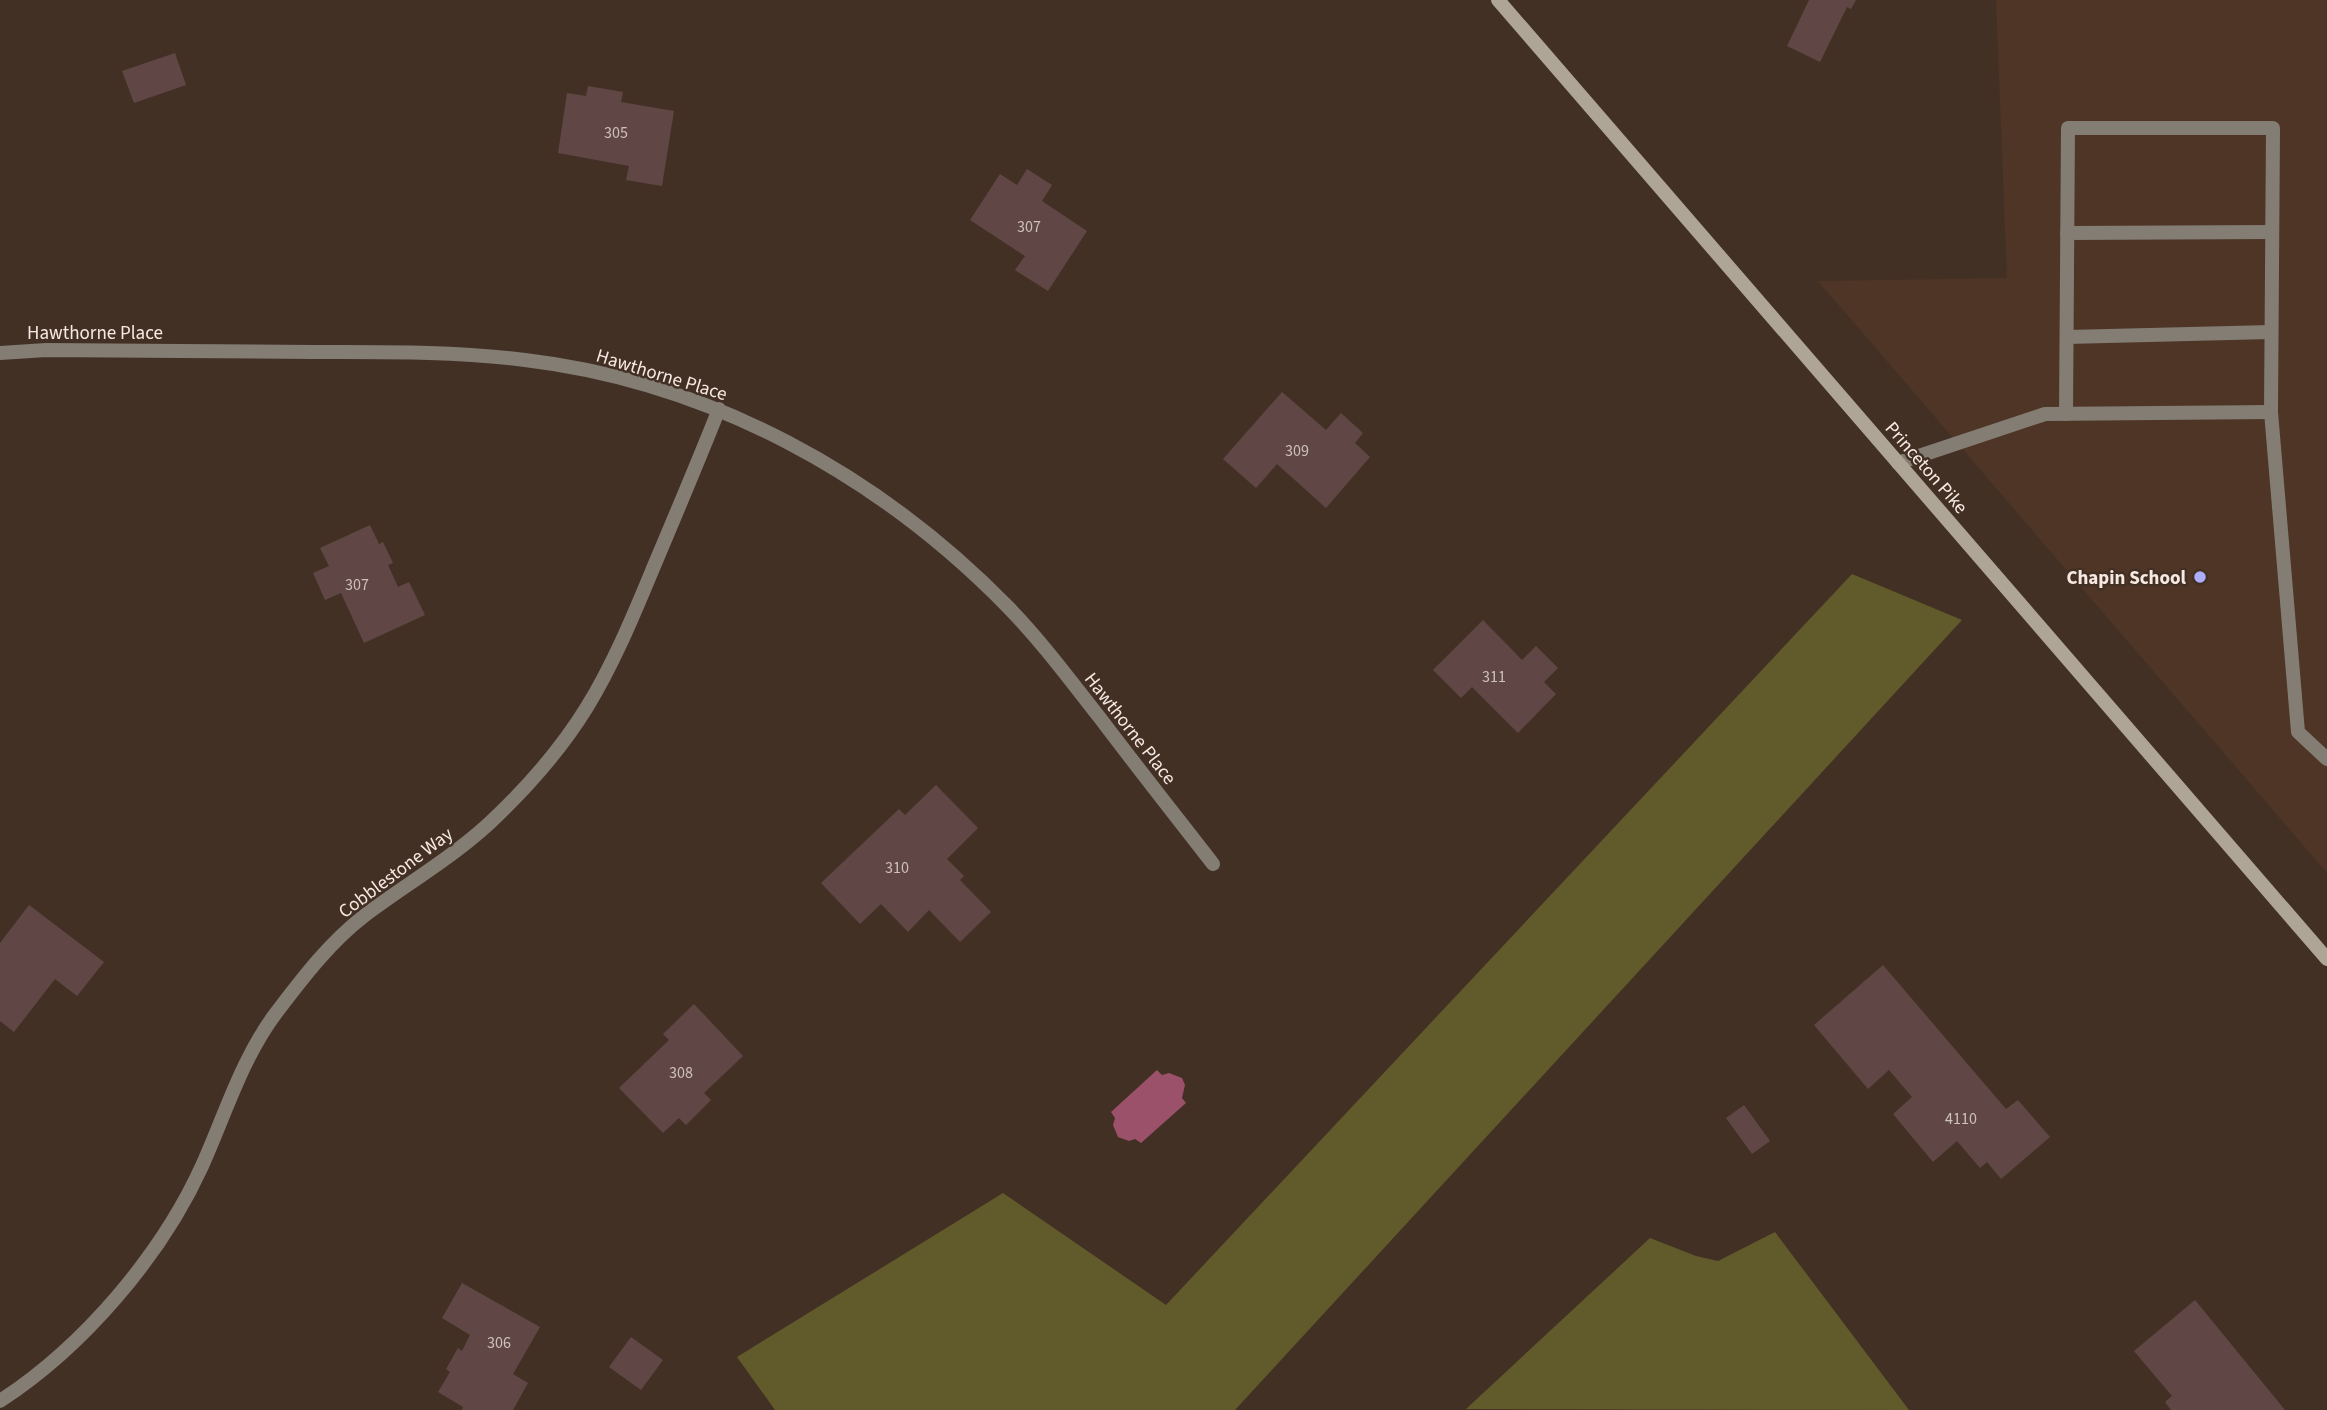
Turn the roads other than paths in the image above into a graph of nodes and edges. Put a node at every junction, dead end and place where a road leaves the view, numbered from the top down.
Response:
1 (1498, 0) edge
2 (2272, 232) junction
3 (2067, 233) junction
4 (2271, 332) junction
5 (2067, 337) junction
6 (0, 353) edge
7 (719, 410) junction
8 (2271, 412) junction
9 (2066, 414) junction
10 (1898, 463) junction
11 (2327, 759) edge
12 (1213, 864) dead end
13 (2327, 959) edge
14 (0, 1401) edge

1 - 10 main road, Princeton Pike
2 - 3 street
2 - 3 street
2 - 4 street
3 - 5 street
4 - 5 street
4 - 8 street
5 - 9 street
6 - 7 street, Hawthorne Place
7 - 12 street, Hawthorne Place
7 - 14 street, Cobblestone Way
8 - 9 street
8 - 11 street
9 - 10 street
10 - 13 main road, Princeton Pike

